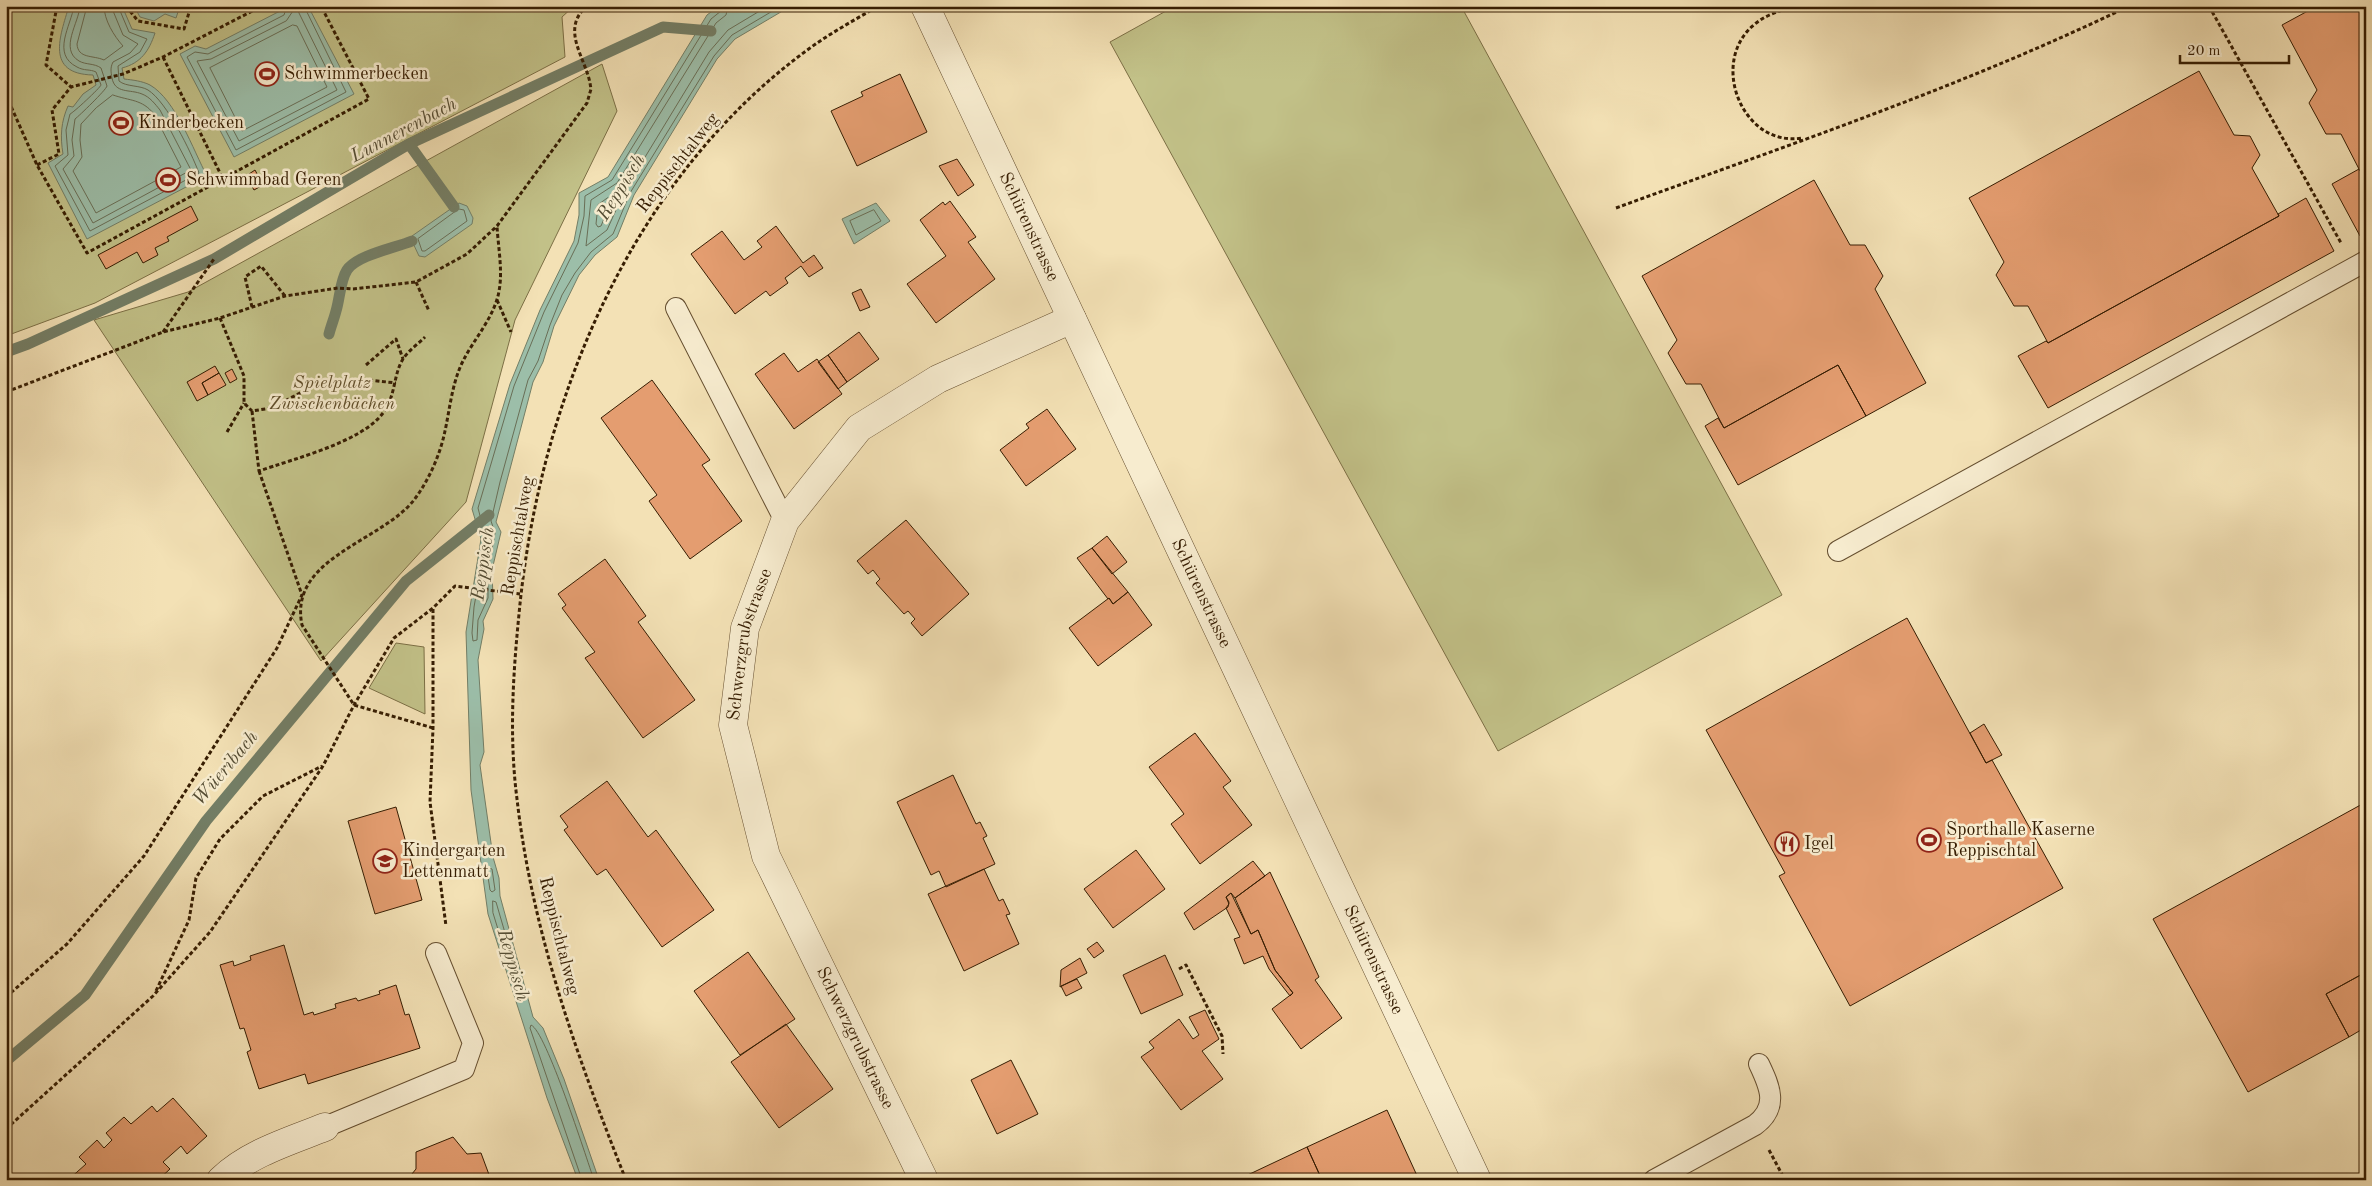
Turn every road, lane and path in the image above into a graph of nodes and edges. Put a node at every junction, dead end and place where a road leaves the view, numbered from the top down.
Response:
1 (57, 6) edge
2 (126, 6) edge
3 (191, 6) edge
4 (262, 6) edge
5 (321, 6) edge
6 (587, 6) edge
7 (878, 6) edge
8 (925, 6) edge
9 (1801, 6) edge
10 (2129, 6) edge
11 (2208, 6) edge
12 (163, 57) junction
13 (71, 87) junction
14 (6, 95) edge
15 (1815, 135) junction
16 (37, 165) junction
17 (223, 179) junction
18 (1616, 208) dead end
19 (497, 226) junction
20 (214, 259) dead end
21 (2360, 264) edge
22 (416, 282) junction
23 (285, 296) junction
24 (497, 300) junction
25 (252, 307) junction
26 (676, 308) dead end
27 (429, 311) dead end
28 (220, 318) junction
29 (1072, 319) junction
30 (163, 332) junction
31 (511, 332) dead end
32 (425, 337) dead end
33 (403, 359) junction
34 (366, 365) dead end
35 (368, 380) dead end
36 (396, 383) junction
37 (310, 388) dead end
38 (6, 392) edge
39 (244, 403) junction
40 (252, 411) junction
41 (227, 432) dead end
42 (259, 471) junction
43 (785, 521) junction
44 (1838, 552) dead end
45 (521, 594) junction
46 (302, 596) junction
47 (433, 608) junction
48 (354, 705) junction
49 (433, 728) junction
50 (322, 766) junction
51 (436, 954) joint
52 (1179, 969) dead end
53 (153, 996) junction
54 (6, 997) edge
55 (1223, 1054) dead end
56 (1759, 1064) dead end
57 (325, 1127) joint
58 (6, 1129) edge
59 (221, 1180) edge
60 (626, 1180) edge
61 (924, 1180) edge
62 (1477, 1180) edge
63 (1654, 1180) edge

1 - 13 path
2 - 3 path
4 - 12 path
5 - 17 path
6 - 19 path
7 - 45 path, Reppischtalweg
8 - 29 street, Schürenstrasse
9 - 15 path
10 - 15 path
11 - 21 path
12 - 13 path
12 - 17 path
13 - 16 path
14 - 16 path
15 - 18 path
16 - 17 path
19 - 22 path
19 - 24 path
20 - 30 path
21 - 44 lane
22 - 23 path
22 - 27 path
23 - 25 path
23 - 25 path
24 - 31 path
24 - 46 path
25 - 28 path
26 - 43 lane
28 - 30 path
28 - 39 path
29 - 43 street, Schwerzgrubstrasse
29 - 62 street, Schürenstrasse
30 - 38 path
32 - 33 path
33 - 34 path
33 - 36 path
35 - 36 path
36 - 42 path
37 - 40 path
39 - 40 path
39 - 41 path
40 - 42 path
42 - 46 path
43 - 61 street, Schwerzgrubstrasse
45 - 47 path
45 - 60 path, Reppischtalweg
46 - 48 path
46 - 54 path
47 - 48 path
47 - 49 path
48 - 49 path
48 - 50 path
49 - 51 path
50 - 53 path
50 - 53 path
51 - 57 lane
52 - 55 path
53 - 58 path
56 - 63 lane
57 - 59 street

